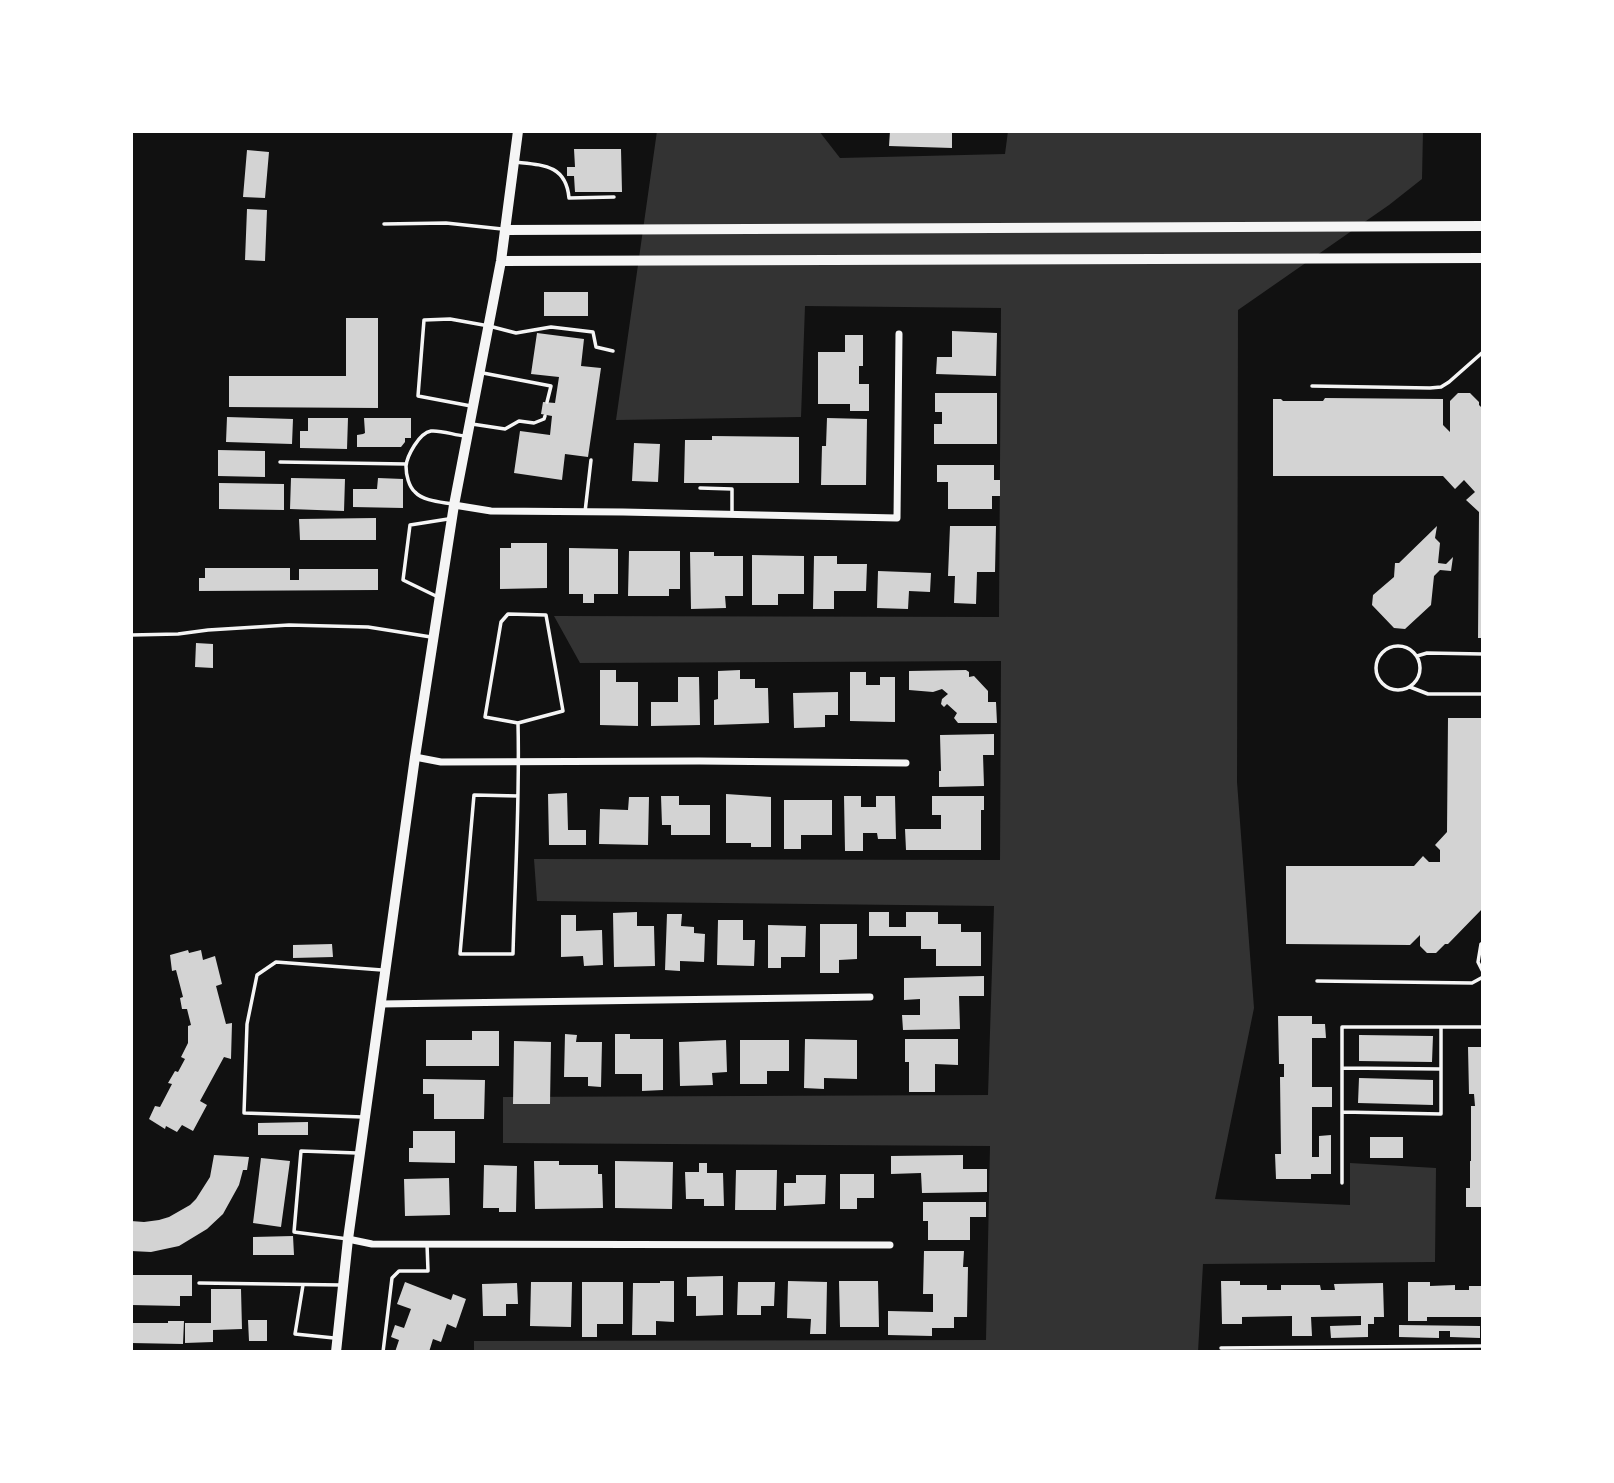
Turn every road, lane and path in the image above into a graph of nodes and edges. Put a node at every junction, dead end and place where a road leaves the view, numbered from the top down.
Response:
1 (518, 131) edge
2 (514, 162) junction
3 (614, 197) dead end
4 (384, 224) dead end
5 (1483, 226) edge
6 (505, 230) junction
7 (1483, 258) edge
8 (501, 261) junction
9 (489, 326) junction
10 (899, 334) dead end
11 (613, 351) dead end
12 (1483, 352) edge
13 (480, 372) junction
14 (1312, 386) dead end
15 (547, 402) dead end
16 (473, 406) junction
17 (545, 416) dead end
18 (470, 424) junction
19 (467, 436) junction
20 (591, 460) dead end
21 (280, 462) dead end
22 (406, 464) junction
23 (700, 488) dead end
24 (454, 505) junction
25 (585, 512) junction
26 (732, 515) junction
27 (452, 518) junction
28 (440, 598) junction
29 (131, 635) edge
30 (433, 638) junction
31 (1483, 654) edge
32 (1417, 656) junction
33 (1410, 687) junction
34 (1483, 694) edge
35 (518, 723) junction
36 (415, 757) junction
37 (519, 762) junction
38 (906, 763) dead end
39 (518, 796) junction
40 (1483, 943) edge
41 (384, 971) junction
42 (1483, 975) edge
43 (1317, 981) dead end
44 (870, 997) dead end
45 (380, 1004) junction
46 (1441, 1027) junction
47 (1483, 1027) edge
48 (1342, 1069) junction
49 (1441, 1069) junction
50 (1342, 1112) junction
51 (364, 1117) junction
52 (359, 1153) junction
53 (1342, 1183) dead end
54 (348, 1238) junction
55 (427, 1244) junction
56 (890, 1245) dead end
57 (199, 1283) dead end
58 (303, 1285) junction
59 (343, 1285) junction
60 (337, 1338) junction
61 (1483, 1346) edge
62 (1221, 1348) dead end
63 (336, 1352) edge
64 (383, 1352) edge

1 - 2 main road
2 - 3 lane
2 - 6 main road
4 - 6 lane
5 - 6 main road
6 - 8 main road
7 - 8 main road
8 - 9 main road
9 - 11 lane
9 - 13 main road
9 - 16 lane
10 - 26 street
12 - 14 lane
13 - 15 lane
13 - 16 main road
16 - 18 main road
17 - 18 lane
18 - 19 main road
19 - 22 lane
19 - 24 main road
20 - 25 lane
21 - 22 lane
22 - 24 lane
23 - 26 lane
24 - 25 street
24 - 27 main road
25 - 26 street
27 - 28 main road
27 - 28 lane
28 - 30 main road
29 - 30 lane
30 - 36 main road
31 - 32 lane
32 - 33 lane
32 - 33 lane
33 - 34 lane
35 - 35 lane
35 - 37 lane
36 - 37 street
36 - 41 main road
37 - 38 street
37 - 39 lane
39 - 39 lane
40 - 42 lane
41 - 45 main road
41 - 51 lane
42 - 43 lane
44 - 45 street
45 - 51 main road
46 - 47 lane
46 - 48 lane
46 - 49 lane
48 - 49 lane
48 - 50 lane
49 - 50 lane
50 - 53 lane
51 - 52 main road
52 - 54 main road
52 - 54 lane
54 - 55 street
54 - 59 main road
55 - 56 street
55 - 64 lane
57 - 58 lane
58 - 59 lane
58 - 60 lane
59 - 60 main road
60 - 63 main road
61 - 62 lane

